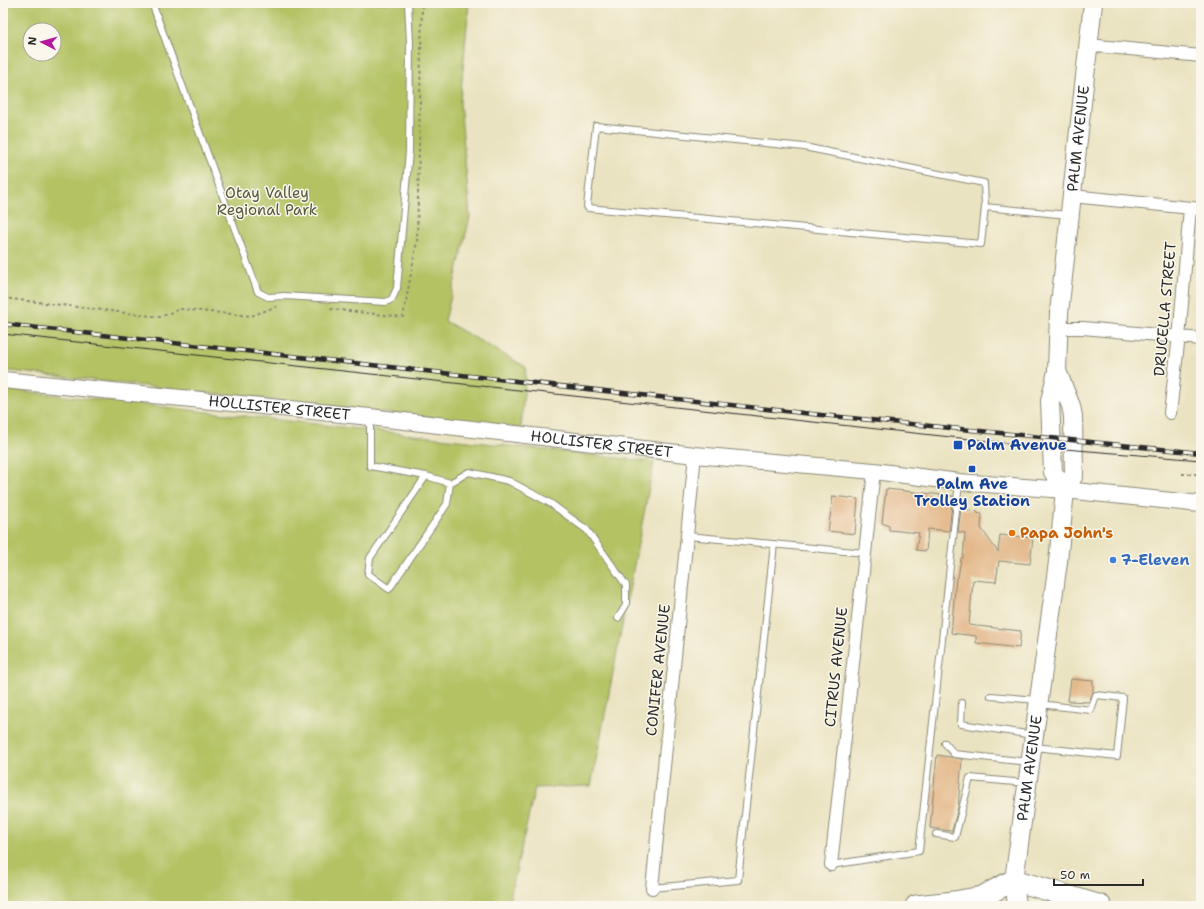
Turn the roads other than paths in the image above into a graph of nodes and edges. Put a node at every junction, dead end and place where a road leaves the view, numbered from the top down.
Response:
1 (152, 3) edge
2 (408, 3) edge
3 (1093, 3) edge
4 (1088, 45) junction
5 (1201, 56) edge
6 (1072, 196) junction
7 (985, 208) junction
8 (1195, 209) edge
9 (1070, 216) junction
10 (1059, 328) junction
11 (1179, 336) junction
12 (1201, 339) edge
13 (3, 380) edge
14 (1170, 413) dead end
15 (370, 417) junction
16 (695, 455) junction
17 (874, 471) junction
18 (426, 476) junction
19 (959, 482) junction
20 (450, 483) junction
21 (1065, 490) junction
22 (1201, 504) edge
23 (688, 536) junction
24 (774, 544) junction
25 (865, 553) junction
26 (618, 618) dead end
27 (991, 696) dead end
28 (1037, 702) junction
29 (962, 703) dead end
30 (945, 743) dead end
31 (1031, 748) junction
32 (1026, 783) junction
33 (936, 834) dead end
34 (831, 865) joint
35 (1014, 880) junction
36 (652, 888) joint
37 (916, 906) edge
38 (1001, 906) edge
39 (1017, 906) edge
40 (1101, 906) edge

1 - 2 lane
3 - 4 main road, PALM AVENUE
4 - 5 street
4 - 6 main road, PALM AVENUE
6 - 8 street
6 - 9 main road, PALM AVENUE
7 - 7 lane
7 - 9 lane
8 - 11 street, DRUCELLA STREET
9 - 10 main road, PALM AVENUE
10 - 11 street
10 - 21 main road, PALM AVENUE
11 - 12 street
11 - 14 street, DRUCELLA STREET
13 - 15 main road, HOLLISTER STREET
15 - 16 main road, HOLLISTER STREET
15 - 18 lane
16 - 17 main road, HOLLISTER STREET
16 - 23 street, CONIFER AVENUE
17 - 19 main road, HOLLISTER STREET
17 - 25 street, CITRUS AVENUE
18 - 20 lane
18 - 20 lane
19 - 21 main road, HOLLISTER STREET
19 - 34 lane
20 - 26 lane
21 - 22 main road, HOLLISTER STREET
21 - 28 main road, PALM AVENUE
23 - 24 lane
23 - 36 street, CONIFER AVENUE
24 - 25 lane
24 - 36 lane
25 - 34 street, CITRUS AVENUE
27 - 28 lane
28 - 31 main road, PALM AVENUE
28 - 31 lane
29 - 31 lane
30 - 31 lane
31 - 32 main road, PALM AVENUE
32 - 33 lane
32 - 35 main road, PALM AVENUE
35 - 37 highway
35 - 38 highway, PALM AVENUE
35 - 39 main road, PALM AVENUE
35 - 40 highway

